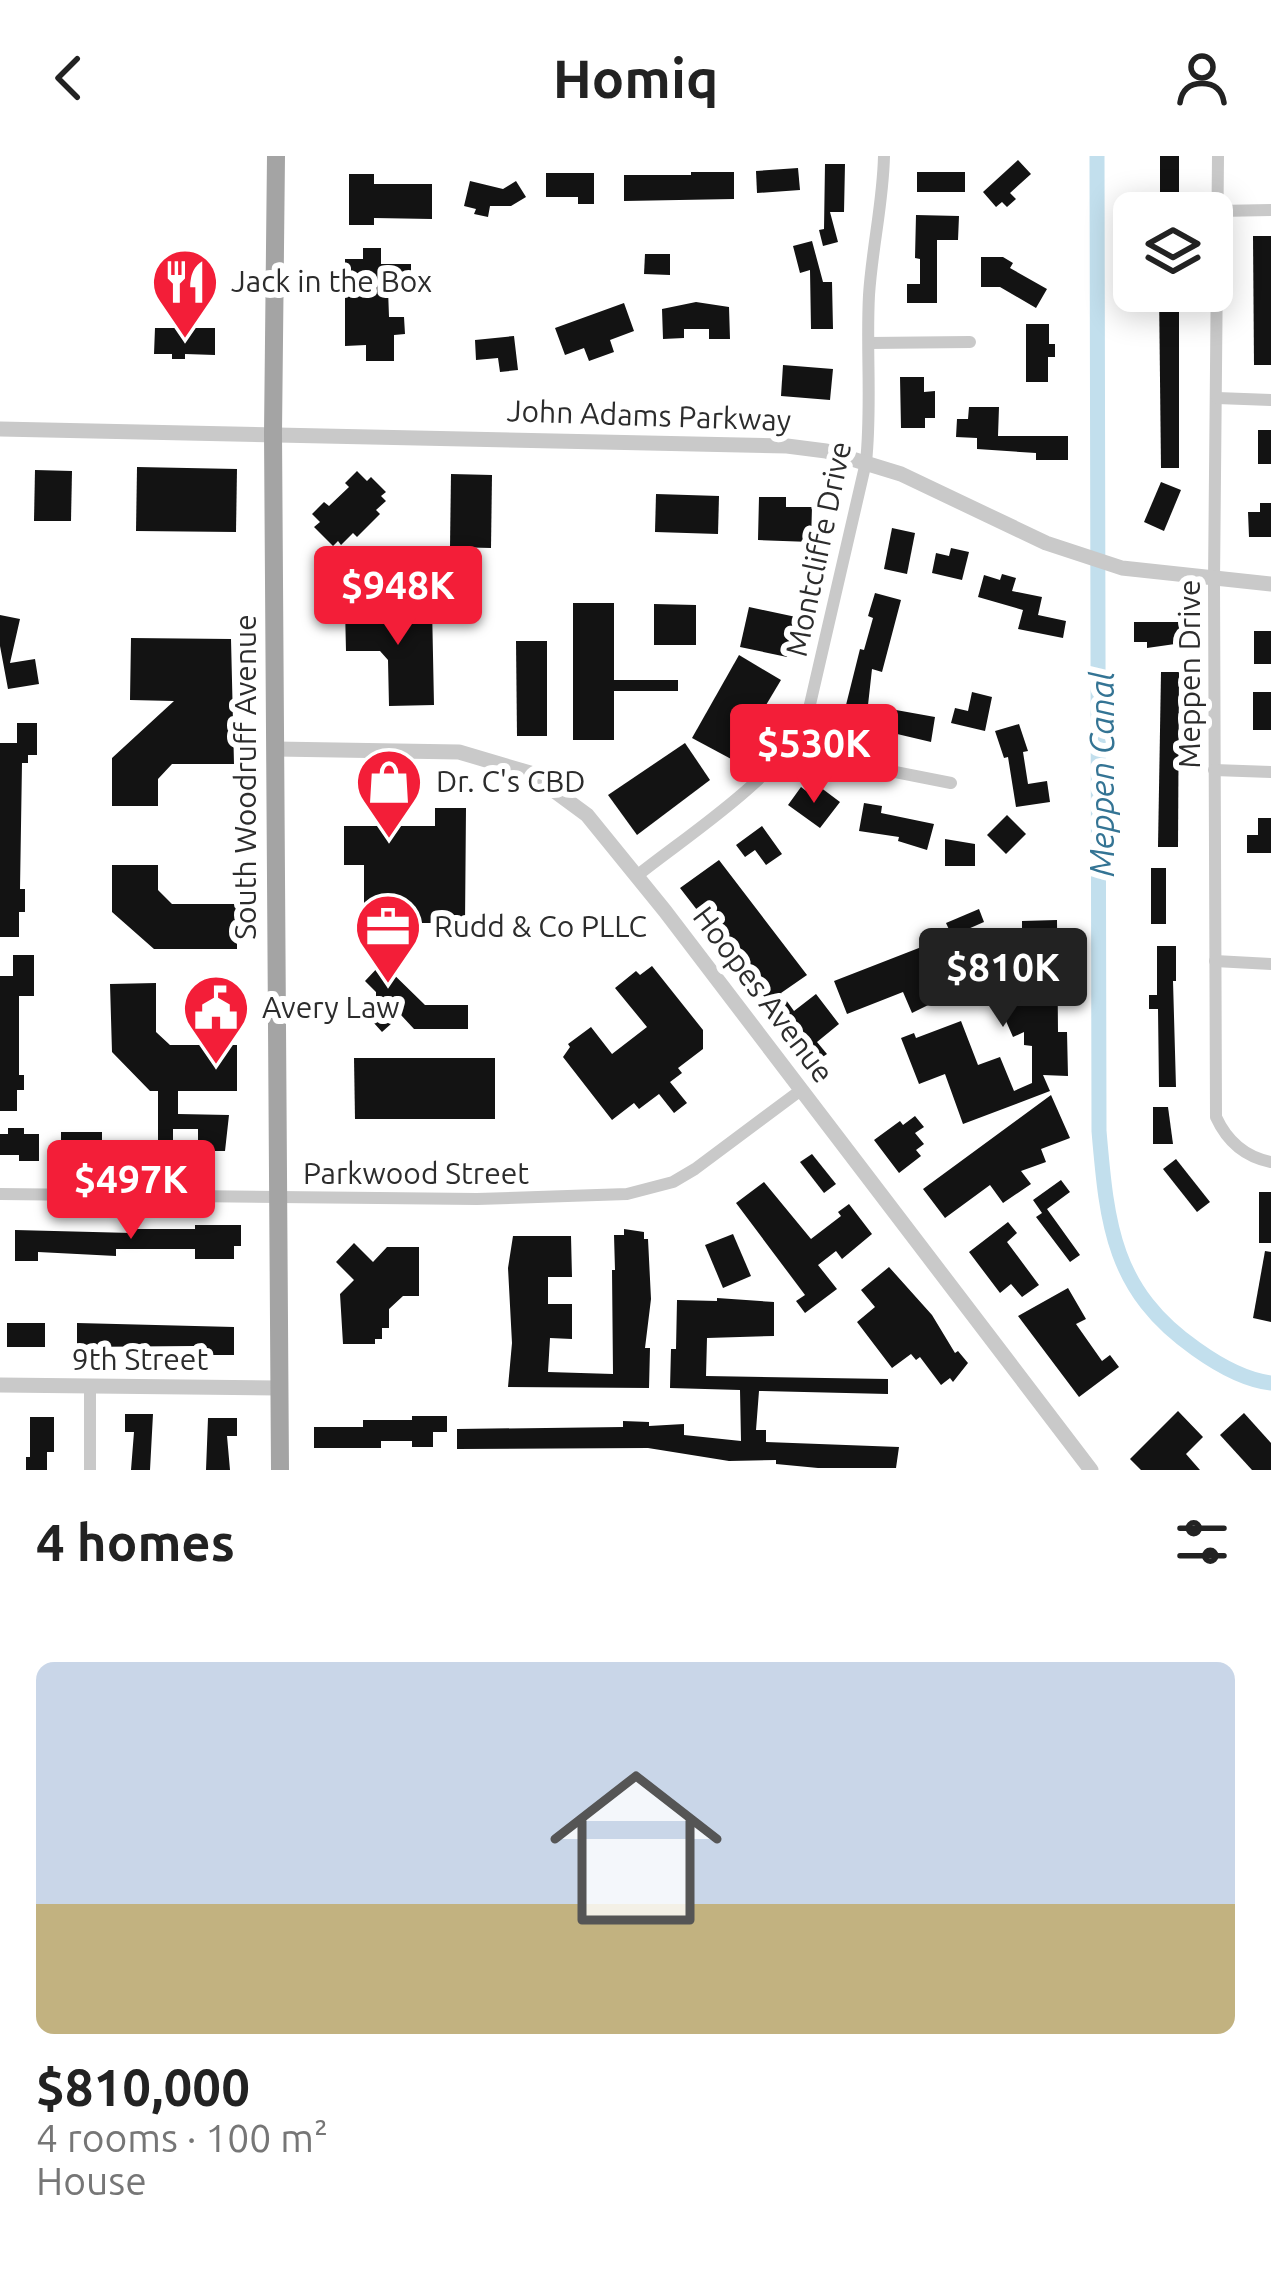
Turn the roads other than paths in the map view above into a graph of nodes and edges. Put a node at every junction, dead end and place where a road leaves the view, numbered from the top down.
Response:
1 (276, 156) edge
2 (884, 156) edge
3 (1218, 156) edge
4 (1218, 192) edge
5 (1271, 210) edge
6 (1233, 211) edge
7 (1217, 312) edge
8 (970, 342) dead end
9 (869, 343) junction
10 (1217, 398) junction
11 (1271, 400) edge
12 (0, 429) edge
13 (273, 433) junction
14 (866, 462) junction
15 (1214, 580) junction
16 (1271, 584) edge
17 (797, 736) junction
18 (276, 749) junction
19 (1214, 770) junction
20 (1271, 772) edge
21 (951, 783) dead end
22 (638, 875) junction
23 (1215, 961) junction
24 (1271, 964) edge
25 (801, 1090) junction
26 (1271, 1162) edge
27 (0, 1194) edge
28 (280, 1198) junction
29 (0, 1385) edge
30 (90, 1387) junction
31 (279, 1388) junction
32 (89, 1470) edge
33 (280, 1470) edge
34 (1091, 1470) edge

1 - 13 main road, South Woodruff Avenue
2 - 9 street, Montcliffe Drive
3 - 4 street, Meppen Drive
5 - 6 street
7 - 10 street, Meppen Drive
8 - 9 street
9 - 14 street, Montcliffe Drive
10 - 11 street
10 - 15 street, Meppen Drive
12 - 13 street, John Adams Parkway
13 - 14 street, John Adams Parkway
13 - 18 main road, South Woodruff Avenue
14 - 15 street, John Adams Parkway
14 - 17 street, Montcliffe Drive
15 - 16 street, John Adams Parkway
15 - 19 street, Meppen Drive
17 - 21 street
17 - 22 street, Montcliffe Drive
18 - 22 street, Hoopes Avenue
18 - 28 main road, South Woodruff Avenue
19 - 20 street
19 - 23 street, Meppen Drive
22 - 25 street, Hoopes Avenue
23 - 24 street
23 - 26 street, Meppen Drive
25 - 28 street, Parkwood Street
25 - 34 street, Hoopes Avenue
27 - 28 street, Parkwood Street
28 - 31 main road, South Woodruff Avenue
29 - 30 street, 9th Street
30 - 31 street, 9th Street
30 - 32 street
31 - 33 main road, South Woodruff Avenue

